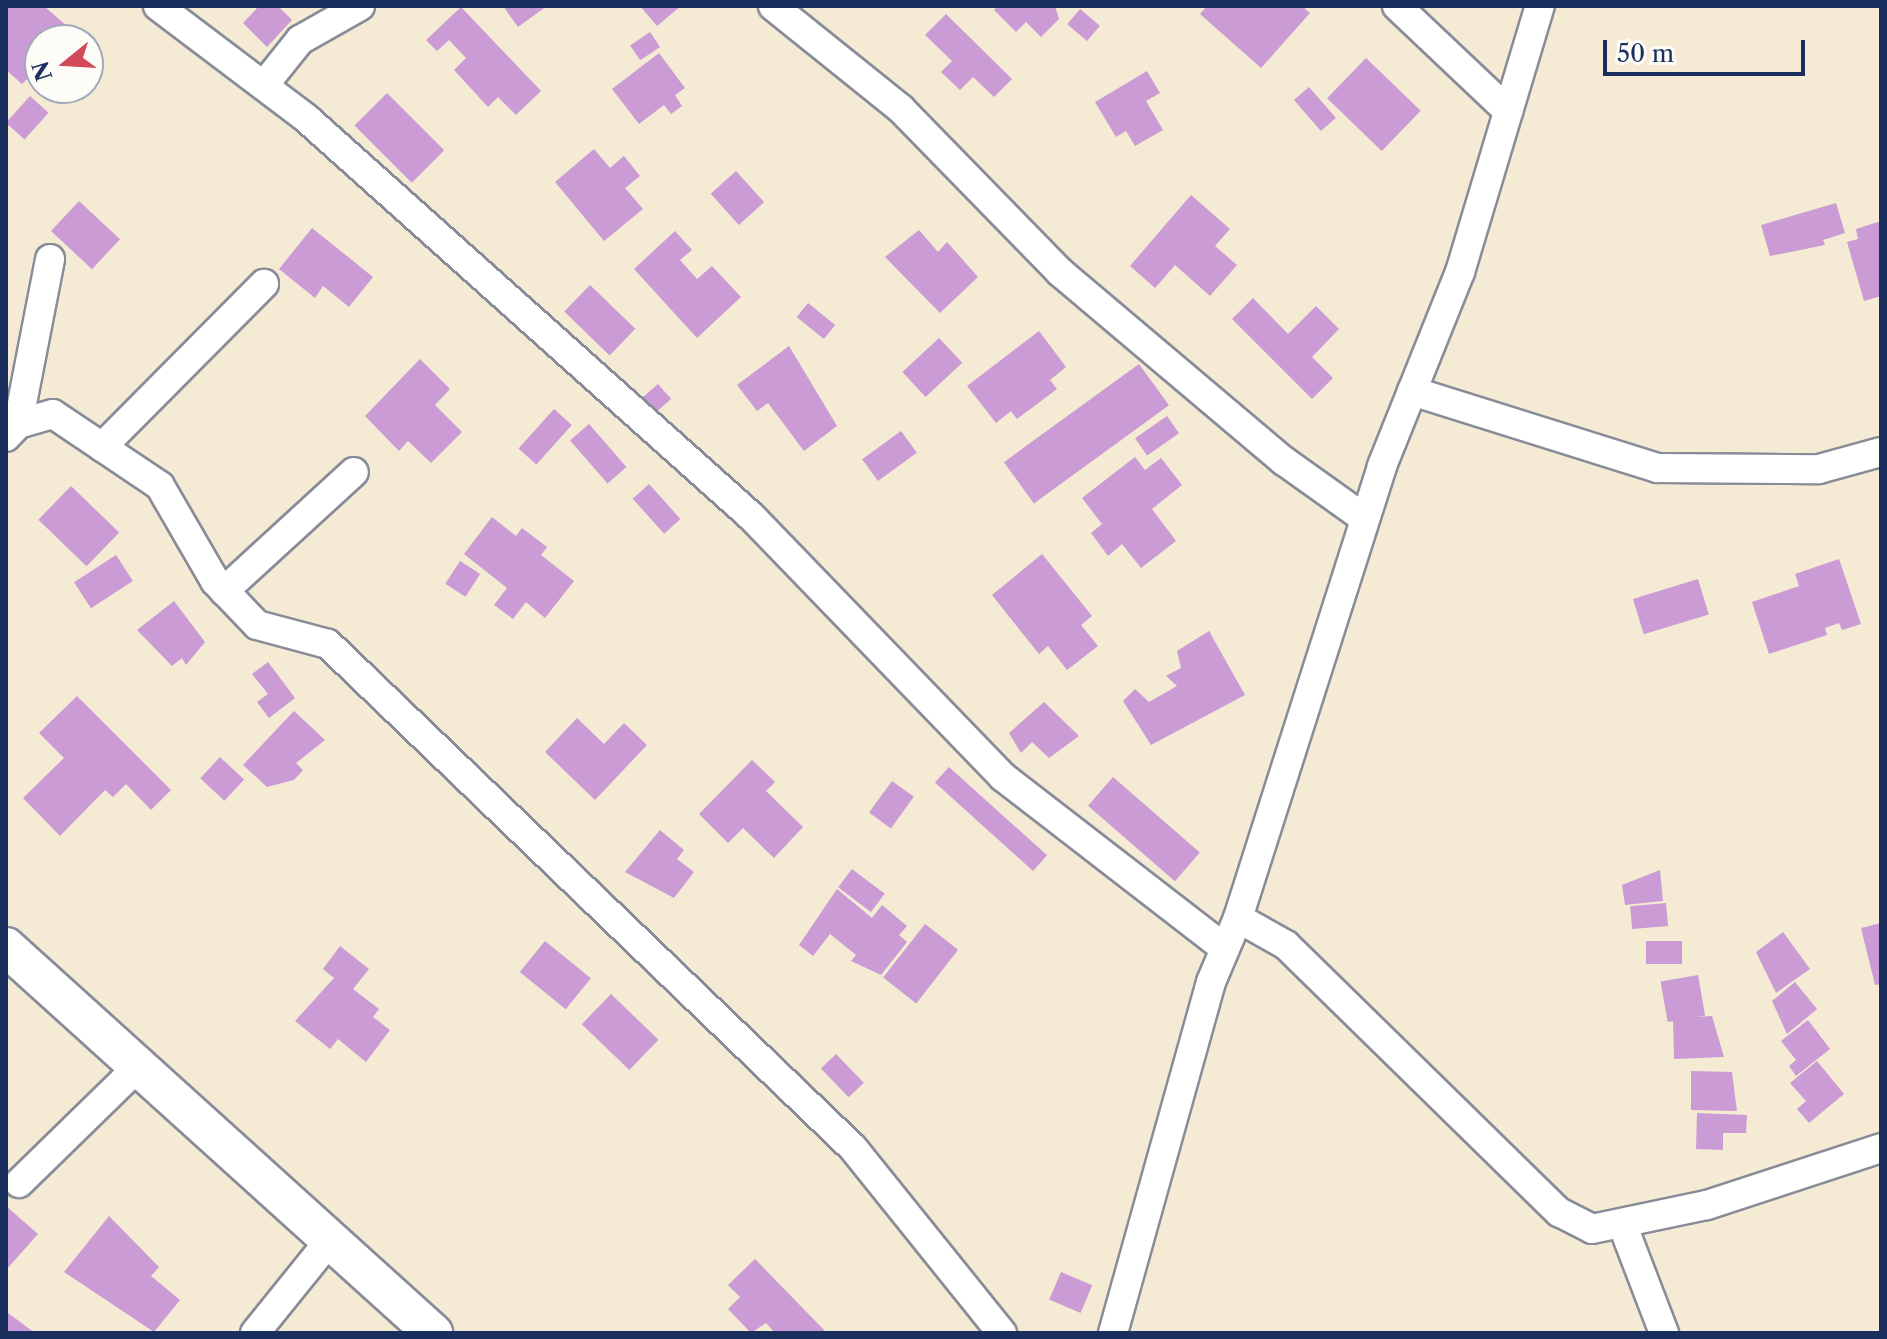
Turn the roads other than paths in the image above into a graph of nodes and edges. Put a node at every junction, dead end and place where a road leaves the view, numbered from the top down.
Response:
1 (158, 6) edge
2 (360, 6) edge
3 (773, 6) edge
4 (1397, 6) edge
5 (1540, 6) edge
6 (264, 85) junction
7 (1508, 111) junction
8 (50, 259) dead end
9 (264, 284) dead end
10 (1412, 391) junction
11 (12, 430) edge
12 (102, 447) junction
13 (1881, 452) edge
14 (354, 472) dead end
15 (1364, 518) junction
16 (224, 591) junction
17 (1238, 918) junction
18 (6, 947) edge
19 (1224, 948) junction
20 (138, 1067) junction
21 (1881, 1148) edge
22 (19, 1183) dead end
23 (1623, 1226) junction
24 (330, 1240) junction
25 (255, 1333) edge
26 (433, 1333) edge
27 (1002, 1333) edge
28 (1113, 1333) edge
29 (1664, 1333) edge

1 - 6 street
2 - 6 street
3 - 15 street
4 - 7 street
5 - 7 street
6 - 19 street
7 - 10 street
8 - 11 street
9 - 12 street
10 - 13 street
10 - 15 street
11 - 12 street
12 - 16 street
14 - 16 street
15 - 17 street
16 - 27 street
17 - 19 street
17 - 23 street
18 - 20 street
19 - 28 street
20 - 22 street
20 - 24 street
21 - 23 street
23 - 29 street
24 - 25 street
24 - 26 street

